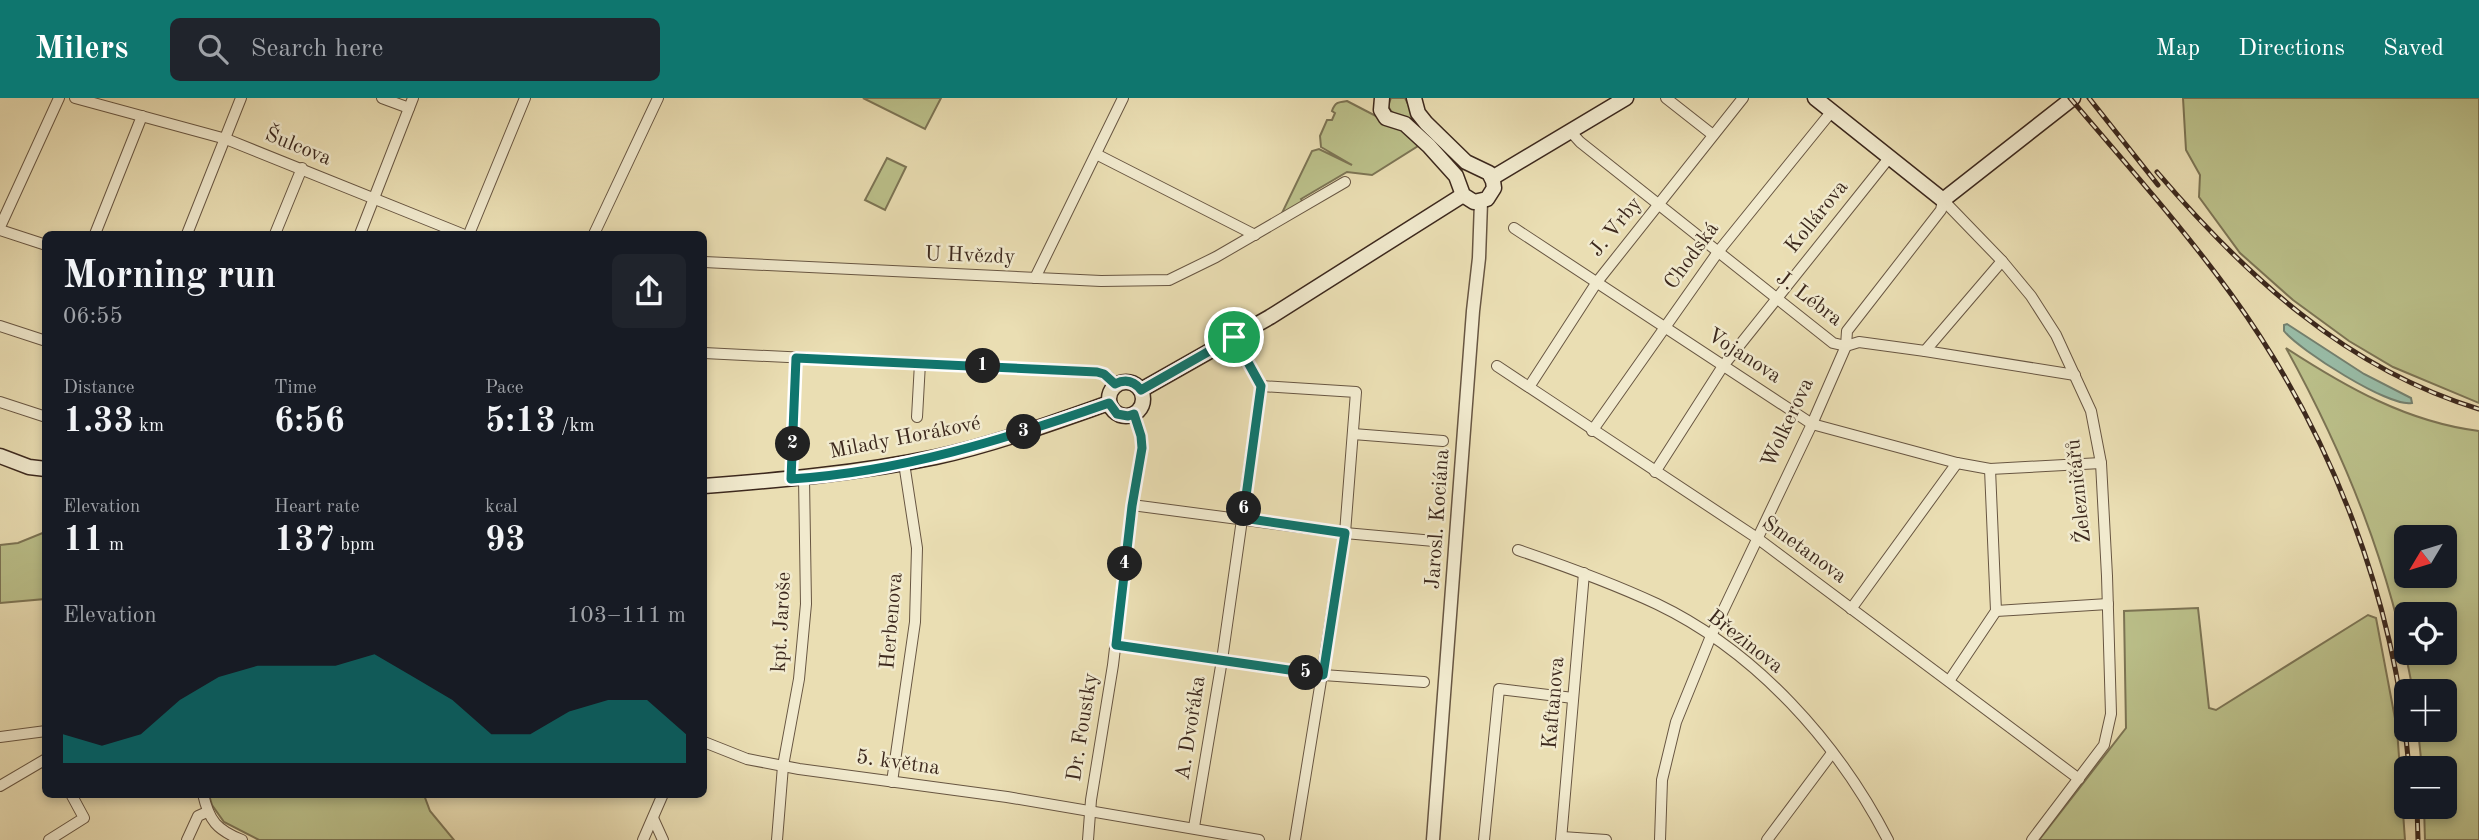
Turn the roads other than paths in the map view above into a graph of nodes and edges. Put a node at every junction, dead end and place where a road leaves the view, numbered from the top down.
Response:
1 (59, 98) edge
2 (75, 98) edge
3 (241, 98) edge
4 (382, 98) edge
5 (525, 98) edge
6 (658, 98) edge
7 (1123, 98) edge
8 (1414, 98) edge
9 (1626, 98) edge
10 (1666, 98) edge
11 (1743, 98) edge
12 (1815, 98) edge
13 (2073, 98) edge
14 (1380, 99) edge
15 (411, 103) edge
16 (1832, 111) junction
17 (142, 116) junction
18 (1571, 132) junction
19 (1713, 135) junction
20 (226, 139) junction
21 (1096, 154) junction
22 (1889, 158) junction
23 (302, 168) junction
24 (1492, 178) junction
25 (1345, 182) dead end
26 (1463, 195) junction
27 (374, 198) junction
28 (1943, 200) junction
29 (1481, 202) junction
30 (1658, 205) junction
31 (1514, 228) dead end
32 (0, 229) edge
33 (96, 231) edge
34 (188, 231) edge
35 (276, 231) edge
36 (361, 231) edge
37 (455, 231) edge
38 (470, 231) edge
39 (595, 231) edge
40 (1255, 235) junction
41 (42, 244) edge
42 (1718, 252) junction
43 (2002, 261) junction
44 (707, 262) edge
45 (1035, 278) junction
46 (1597, 282) junction
47 (1777, 299) junction
48 (0, 326) edge
49 (1665, 327) junction
50 (1234, 337) junction
51 (42, 340) edge
52 (1846, 346) junction
53 (1925, 351) junction
54 (707, 353) edge
55 (796, 358) junction
56 (920, 363) junction
57 (1497, 366) dead end
58 (1723, 366) junction
59 (2075, 376) junction
60 (1115, 384) junction
61 (1261, 386) junction
62 (1529, 387) junction
63 (1141, 390) junction
64 (0, 402) edge
65 (1109, 403) junction
66 (1134, 414) junction
67 (42, 416) edge
68 (917, 417) dead end
69 (1812, 424) junction
70 (1592, 430) junction
71 (1353, 433) junction
72 (1443, 441) dead end
73 (0, 456) edge
74 (904, 463) junction
75 (1957, 463) junction
76 (2101, 463) junction
77 (42, 469) edge
78 (1990, 469) junction
79 (1655, 472) junction
80 (797, 479) junction
81 (707, 486) edge
82 (1132, 506) junction
83 (1243, 518) junction
84 (1345, 533) junction
85 (1757, 538) junction
86 (1434, 541) dead end
87 (1518, 550) dead end
88 (1584, 573) junction
89 (2108, 604) junction
90 (1851, 609) junction
91 (1996, 611) junction
92 (1711, 636) junction
93 (1116, 645) junction
94 (1222, 660) junction
95 (1323, 675) junction
96 (1949, 681) junction
97 (1424, 682) dead end
98 (1573, 698) junction
99 (42, 732) edge
100 (0, 737) edge
101 (707, 743) edge
102 (1832, 753) junction
103 (42, 761) edge
104 (783, 766) junction
105 (2079, 779) junction
106 (892, 782) junction
107 (0, 786) edge
108 (73, 798) edge
109 (204, 798) edge
110 (661, 798) edge
111 (1091, 811) junction
112 (207, 812) junction
113 (653, 818) junction
114 (1194, 827) junction
115 (1562, 839) edge
116 (49, 840) edge
117 (187, 840) edge
118 (242, 840) edge
119 (643, 840) edge
120 (663, 840) edge
121 (778, 840) edge
122 (1088, 840) edge
123 (1259, 840) edge
124 (1295, 840) edge
125 (1433, 840) edge
126 (1484, 840) edge
127 (1606, 840) edge
128 (1660, 840) edge
129 (1767, 840) edge
130 (1888, 840) edge
131 (2032, 840) edge

1 - 32 street
2 - 17 street, Šulcova
3 - 20 street
4 - 15 street
5 - 38 street
6 - 39 street
7 - 21 street, U Hvězdy
8 - 24 main road
9 - 18 main road
10 - 19 street
11 - 19 street, J. Vrby
12 - 16 main road, Železničářů
13 - 28 main road, Wolkerova
14 - 26 main road
15 - 27 street
16 - 22 main road, Železničářů
16 - 42 street, Chodská
17 - 20 street, Šulcova
17 - 33 street
18 - 24 main road
18 - 30 street, J. Lébra
19 - 30 street, J. Vrby
20 - 23 street, Šulcova
20 - 34 street
21 - 40 street
21 - 45 street, U Hvězdy
22 - 28 main road, Železničářů
22 - 47 street, Kollárova
23 - 27 street, Šulcova
23 - 35 street
24 - 29 main road
25 - 40 street
26 - 29 main road
26 - 50 main road
27 - 36 street
27 - 37 street, Šulcova
28 - 43 street, Železničářů
28 - 52 street, Wolkerova
29 - 125 street, Jarosl. Kociána
30 - 42 street, J. Lébra
30 - 46 street, J. Vrby
31 - 46 street, Vojanova
32 - 41 street
40 - 45 street
42 - 47 street, J. Lébra
42 - 49 street, Chodská
43 - 53 street
43 - 59 street, Železničářů
44 - 45 street, U Hvězdy
46 - 49 street, Vojanova
46 - 62 street, J. Vrby
47 - 52 street, J. Lébra
47 - 58 street, Kollárova
48 - 51 street
49 - 58 street, Vojanova
49 - 70 street, Chodská
50 - 61 street
50 - 63 main road
52 - 53 street, J. Lébra
52 - 69 street, Wolkerova
53 - 59 street, J. Lébra
54 - 55 street
55 - 56 street
55 - 80 street, kpt. Jaroše
56 - 60 street
56 - 68 street
57 - 62 street, Smetanova
58 - 69 street, Vojanova
58 - 79 street, Kollárova
59 - 76 street, Železničářů
60 - 63 main road
60 - 65 main road
61 - 71 street
61 - 83 street, A. Dvořáka
62 - 70 street, Smetanova
63 - 66 main road
64 - 67 street
65 - 66 main road
65 - 74 main road, Milady Horákové
66 - 82 street, Dr. Foustky
69 - 75 street, Vojanova
69 - 85 street, Wolkerova
70 - 79 street, Smetanova
71 - 72 street
71 - 84 street
73 - 77 main road
74 - 80 main road, Milady Horákové
74 - 106 street, Herbenova
75 - 78 street, Vojanova
75 - 90 street
76 - 78 street, Vojanova
76 - 89 street, Železničářů
78 - 91 street
79 - 85 street, Smetanova
80 - 81 main road, Milady Horákové
80 - 104 street, kpt. Jaroše
82 - 83 street
82 - 93 street, Dr. Foustky
83 - 84 street
83 - 94 street, A. Dvořáka
84 - 86 street
84 - 95 street
85 - 90 street, Smetanova
85 - 92 street, Wolkerova
87 - 88 street, Březinova
88 - 92 street, Březinova
88 - 98 street, Kaftanova
89 - 91 street
89 - 105 street, Železničářů
90 - 96 street, Smetanova
91 - 96 street
92 - 102 street, Březinova
92 - 128 street, Wolkerova
93 - 94 street
93 - 111 street, Dr. Foustky
94 - 95 street
94 - 114 street, A. Dvořáka
95 - 97 street
95 - 124 street
96 - 105 street, Smetanova
98 - 115 street, Kaftanova
98 - 126 street
99 - 100 street
101 - 104 street, 5. května
102 - 129 street
102 - 130 street, Březinova
103 - 107 street
104 - 106 street, 5. května
104 - 121 street, kpt. Jaroše
105 - 131 street, Železničářů
106 - 111 street, 5. května
108 - 116 street
109 - 112 street
110 - 113 street
111 - 114 street, 5. května
111 - 122 street, Dr. Foustky
112 - 117 street
112 - 118 street
113 - 119 street
113 - 120 street
114 - 123 street, 5. května
115 - 127 street

